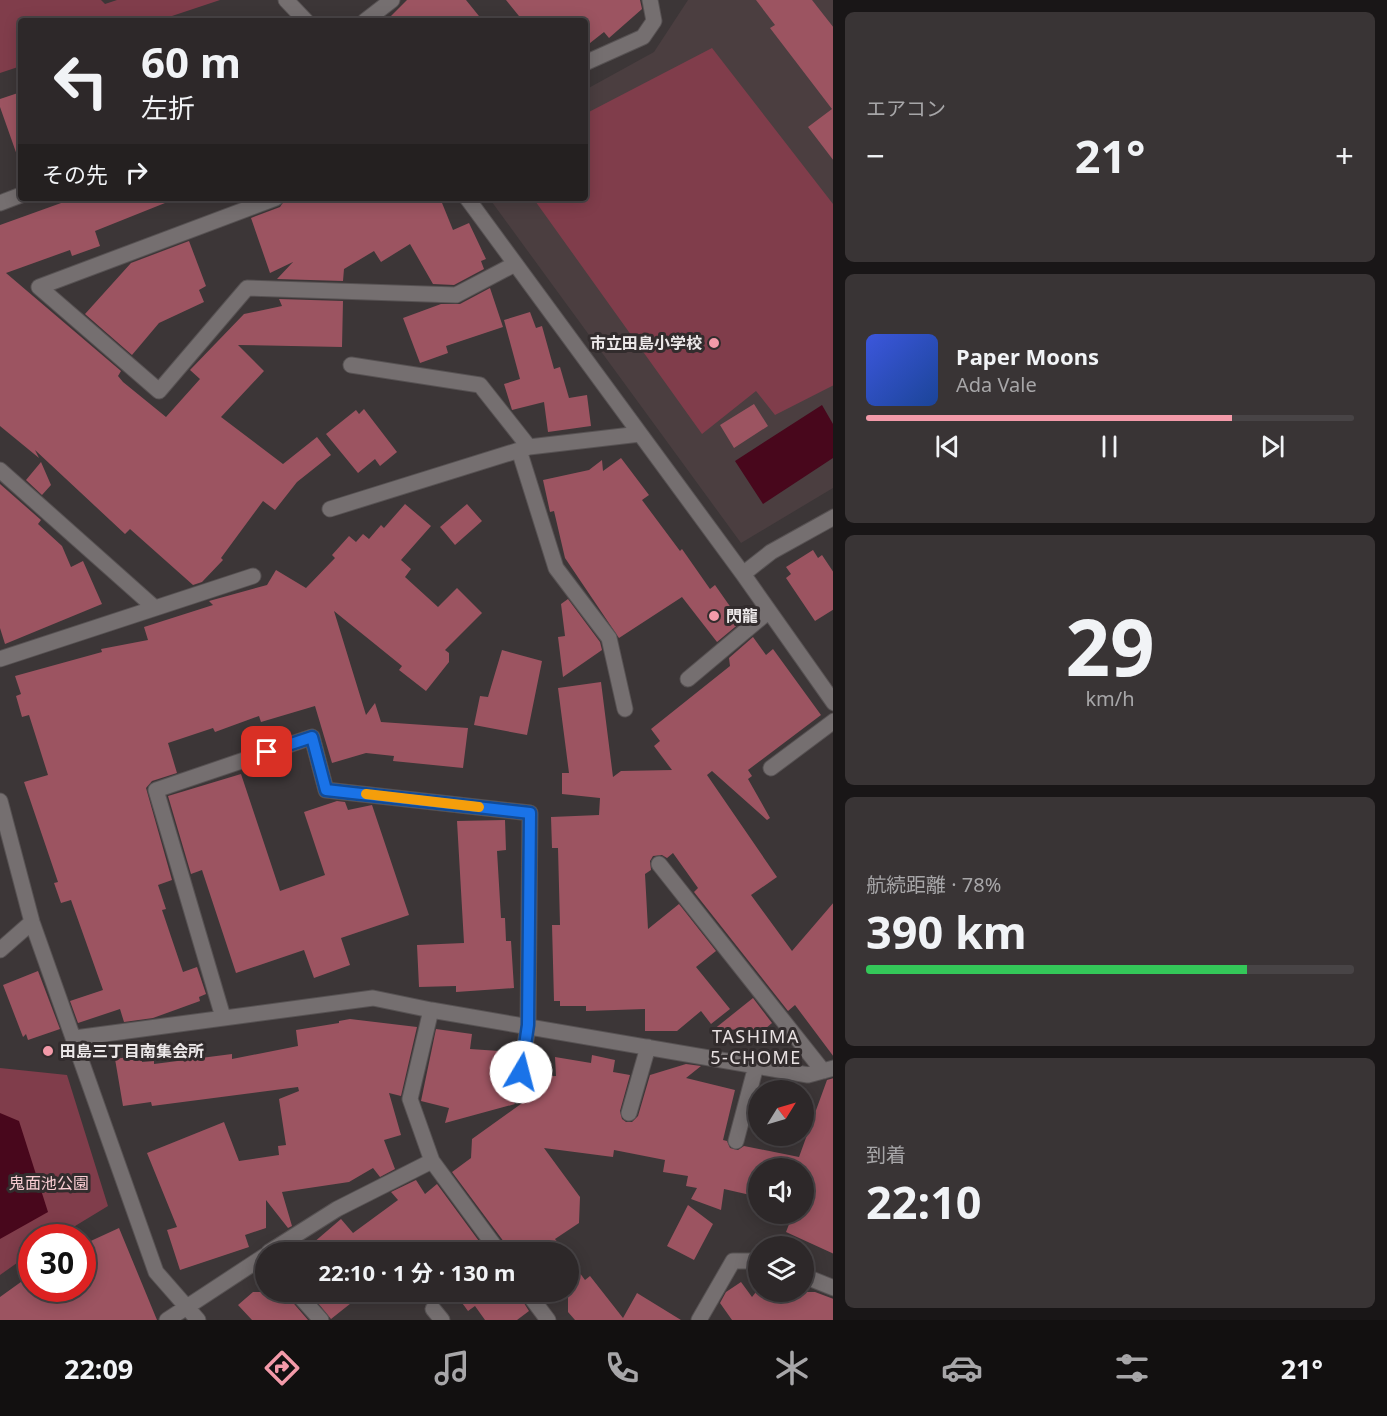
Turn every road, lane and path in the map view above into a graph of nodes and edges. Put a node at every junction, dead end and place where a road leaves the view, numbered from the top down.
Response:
1 (286, 0) edge
2 (392, 0) edge
3 (650, 0) edge
4 (303, 18) edge
5 (369, 18) edge
6 (588, 62) edge
7 (18, 196) edge
8 (268, 201) edge
9 (469, 201) edge
10 (0, 203) edge
11 (515, 264) junction
12 (351, 365) dead end
13 (640, 434) junction
14 (524, 448) junction
15 (0, 470) edge
16 (330, 509) dead end
17 (833, 518) edge
18 (743, 574) junction
19 (253, 576) dead end
20 (155, 608) junction
21 (769, 611) junction
22 (0, 659) edge
23 (688, 678) dead end
24 (833, 702) edge
25 (625, 709) dead end
26 (833, 722) edge
27 (771, 768) dead end
28 (0, 801) edge
29 (659, 864) dead end
30 (32, 922) junction
31 (0, 950) edge
32 (431, 1010) junction
33 (223, 1017) junction
34 (528, 1025) junction
35 (75, 1038) junction
36 (648, 1047) junction
37 (756, 1066) junction
38 (828, 1069) edge
39 (518, 1095) dead end
40 (629, 1113) dead end
41 (736, 1141) dead end
42 (432, 1161) junction
43 (286, 1242) edge
44 (492, 1242) edge
45 (748, 1261) edge
46 (255, 1262) edge
47 (814, 1280) edge
48 (833, 1288) edge
49 (305, 1302) edge
50 (534, 1302) edge
51 (186, 1306) junction
52 (167, 1320) edge
53 (198, 1320) edge
54 (321, 1320) edge
55 (548, 1320) edge
56 (699, 1320) edge

1 - 4 street
2 - 5 street
3 - 6 street
7 - 10 street
8 - 11 street
9 - 11 street
11 - 13 street
12 - 14 street
13 - 14 street
13 - 18 street
14 - 16 street
14 - 25 street
15 - 20 street
17 - 18 street
18 - 21 street
19 - 20 street
20 - 22 street
21 - 23 street
21 - 24 street
26 - 27 street
28 - 30 street
29 - 38 street
30 - 31 street
30 - 35 street
32 - 33 street
32 - 34 street
32 - 42 street
33 - 34 street
33 - 35 street
34 - 36 street
34 - 39 street
35 - 51 street
36 - 37 street
36 - 40 street
37 - 38 street
37 - 41 street
42 - 43 street
42 - 44 street
45 - 56 street
46 - 51 street
47 - 48 street
49 - 54 street
50 - 55 street
51 - 52 street
51 - 53 street

